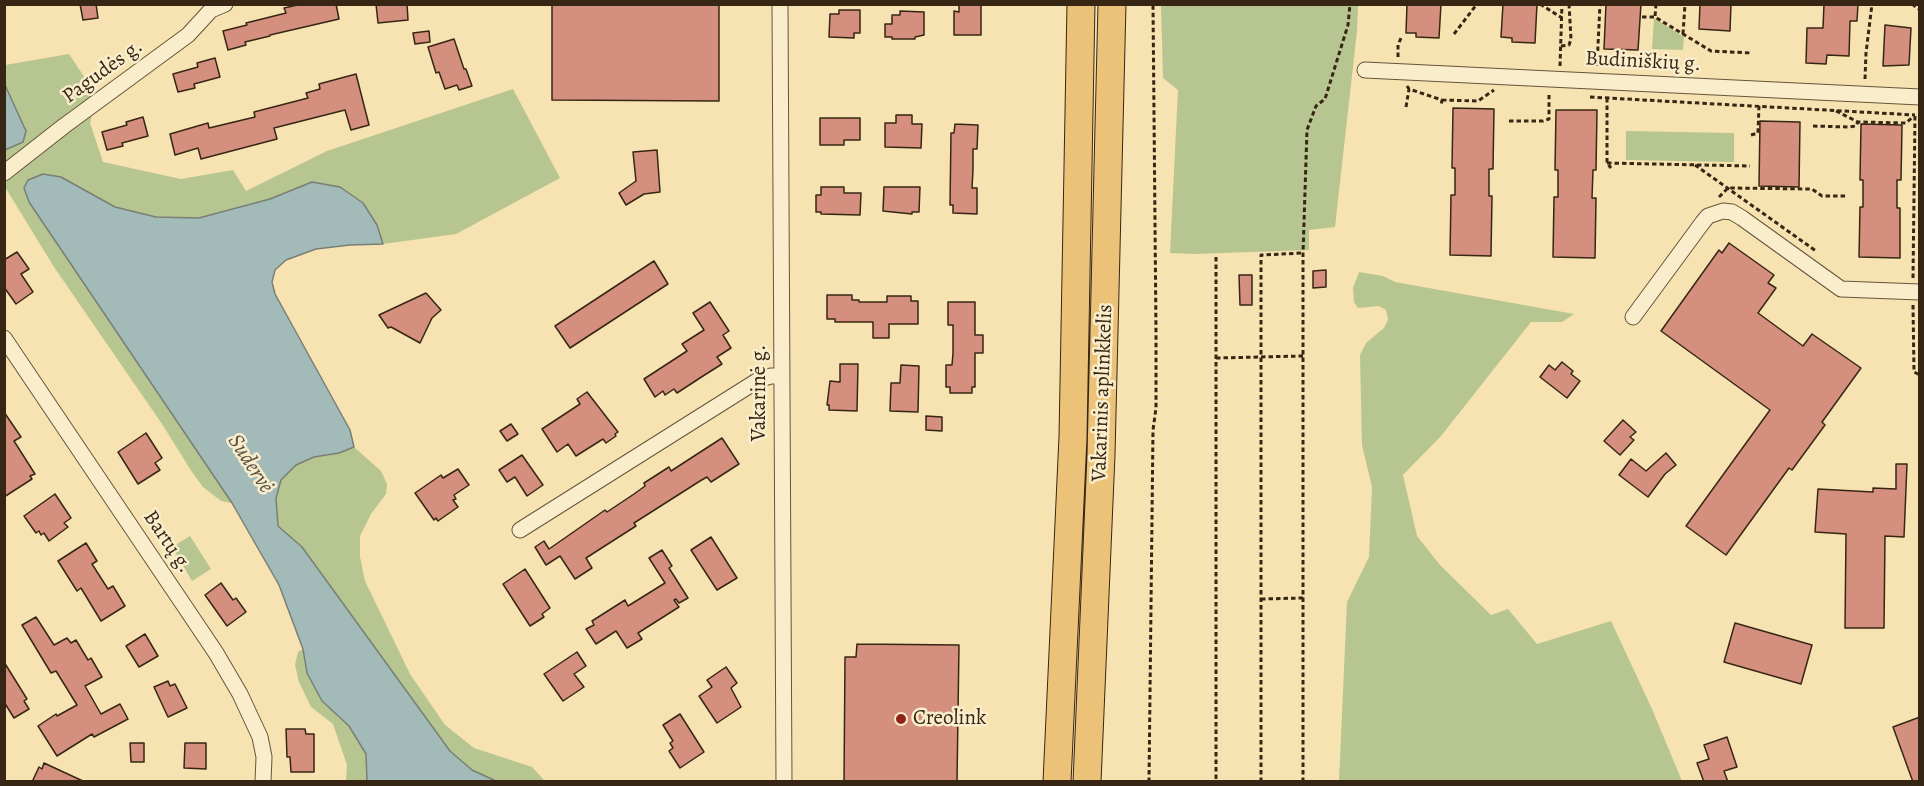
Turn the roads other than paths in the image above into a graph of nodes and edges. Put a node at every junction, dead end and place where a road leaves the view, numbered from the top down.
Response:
1 (225, 4) edge
2 (780, 4) edge
3 (1081, 4) edge
4 (1112, 4) edge
5 (1365, 70) dead end
6 (1918, 97) edge
7 (4, 173) edge
8 (1916, 292) edge
9 (1633, 317) dead end
10 (4, 338) edge
11 (781, 376) junction
12 (520, 530) dead end
13 (263, 782) edge
14 (784, 782) edge
15 (1057, 782) edge
16 (1087, 782) edge

1 - 7 street, Pagudės g.
2 - 11 street, Vakarinė g.
3 - 15 highway, Vakarinis aplinkkelis
4 - 16 highway, Vakarinis aplinkkelis
5 - 6 street, Budiniškių g.
8 - 9 street
10 - 13 street, Bartų g.
11 - 12 street
11 - 14 street, Vakarinė g.

